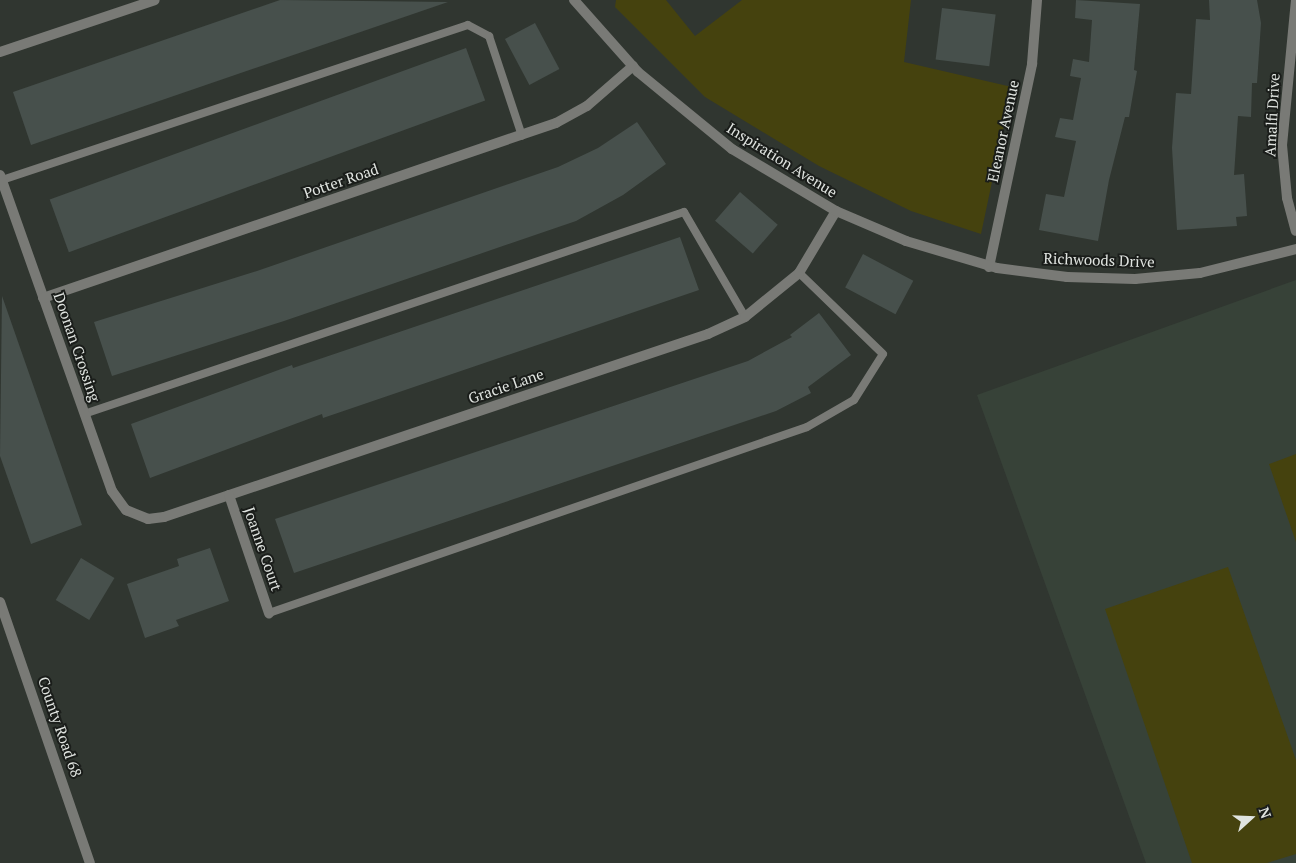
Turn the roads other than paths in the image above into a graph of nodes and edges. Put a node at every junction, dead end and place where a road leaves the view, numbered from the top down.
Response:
1 (155, 0) edge
2 (574, 0) edge
3 (1037, 0) edge
4 (1296, 0) edge
5 (0, 52) edge
6 (633, 66) junction
7 (522, 136) junction
8 (1, 178) edge
9 (836, 211) junction
10 (1296, 230) edge
11 (1296, 249) edge
12 (989, 266) junction
13 (799, 273) junction
14 (43, 298) junction
15 (745, 317) junction
16 (84, 414) junction
17 (229, 495) junction
18 (140, 518) joint
19 (0, 602) edge
20 (269, 613) joint
21 (90, 863) edge

1 - 5 street
2 - 6 street, Inspiration Avenue
3 - 12 street, Eleanor Avenue
4 - 10 street, Amalfi Drive
6 - 7 street, Potter Road
6 - 9 street, Inspiration Avenue
7 - 8 lane
7 - 14 street, Potter Road
8 - 14 street, Doonan Crossing
9 - 12 street, Inspiration Avenue
9 - 13 street, Gracie Lane
11 - 12 street, Richwoods Drive
13 - 15 street, Gracie Lane
13 - 20 lane
14 - 16 street, Doonan Crossing
15 - 16 lane
15 - 17 street, Gracie Lane
16 - 18 street, Doonan Crossing
17 - 18 street, Gracie Lane
17 - 20 street, Joanne Court
19 - 21 street, County Road 68

